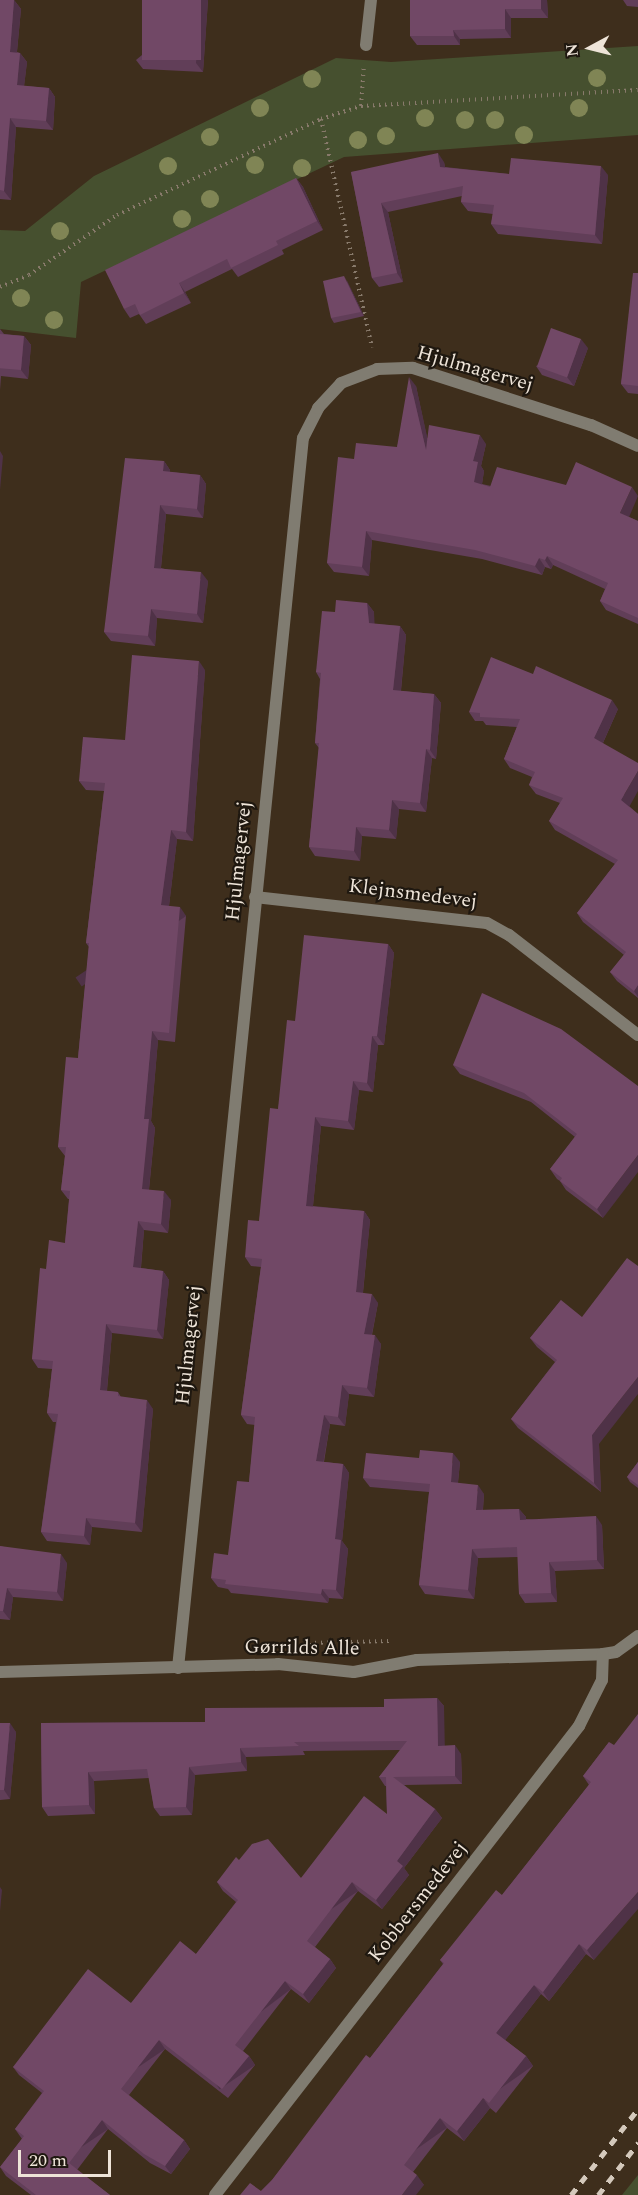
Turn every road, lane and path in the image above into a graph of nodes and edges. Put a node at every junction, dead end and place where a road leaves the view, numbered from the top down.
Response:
1 (371, 0) edge
2 (366, 45) joint
3 (638, 90) edge
4 (361, 106) junction
5 (321, 119) junction
6 (0, 287) edge
7 (377, 369) junction
8 (638, 446) edge
9 (255, 897) junction
10 (638, 1035) edge
11 (638, 1636) edge
12 (603, 1654) junction
13 (417, 1660) junction
14 (278, 1664) junction
15 (178, 1668) junction
16 (0, 1672) edge
17 (215, 2195) edge

1 - 2 street
2 - 4 path
3 - 4 path
4 - 5 path
5 - 6 path
5 - 7 path
7 - 8 street, Hjulmagervej
7 - 9 street, Hjulmagervej
9 - 10 street, Klejnsmedevej
9 - 15 street, Hjulmagervej
11 - 12 street
12 - 13 street, Gørrilds Alle
12 - 17 street, Kobbersmedevej
13 - 14 street, Gørrilds Alle
13 - 14 path
14 - 15 street, Gørrilds Alle
15 - 16 street, Gørrilds Alle

